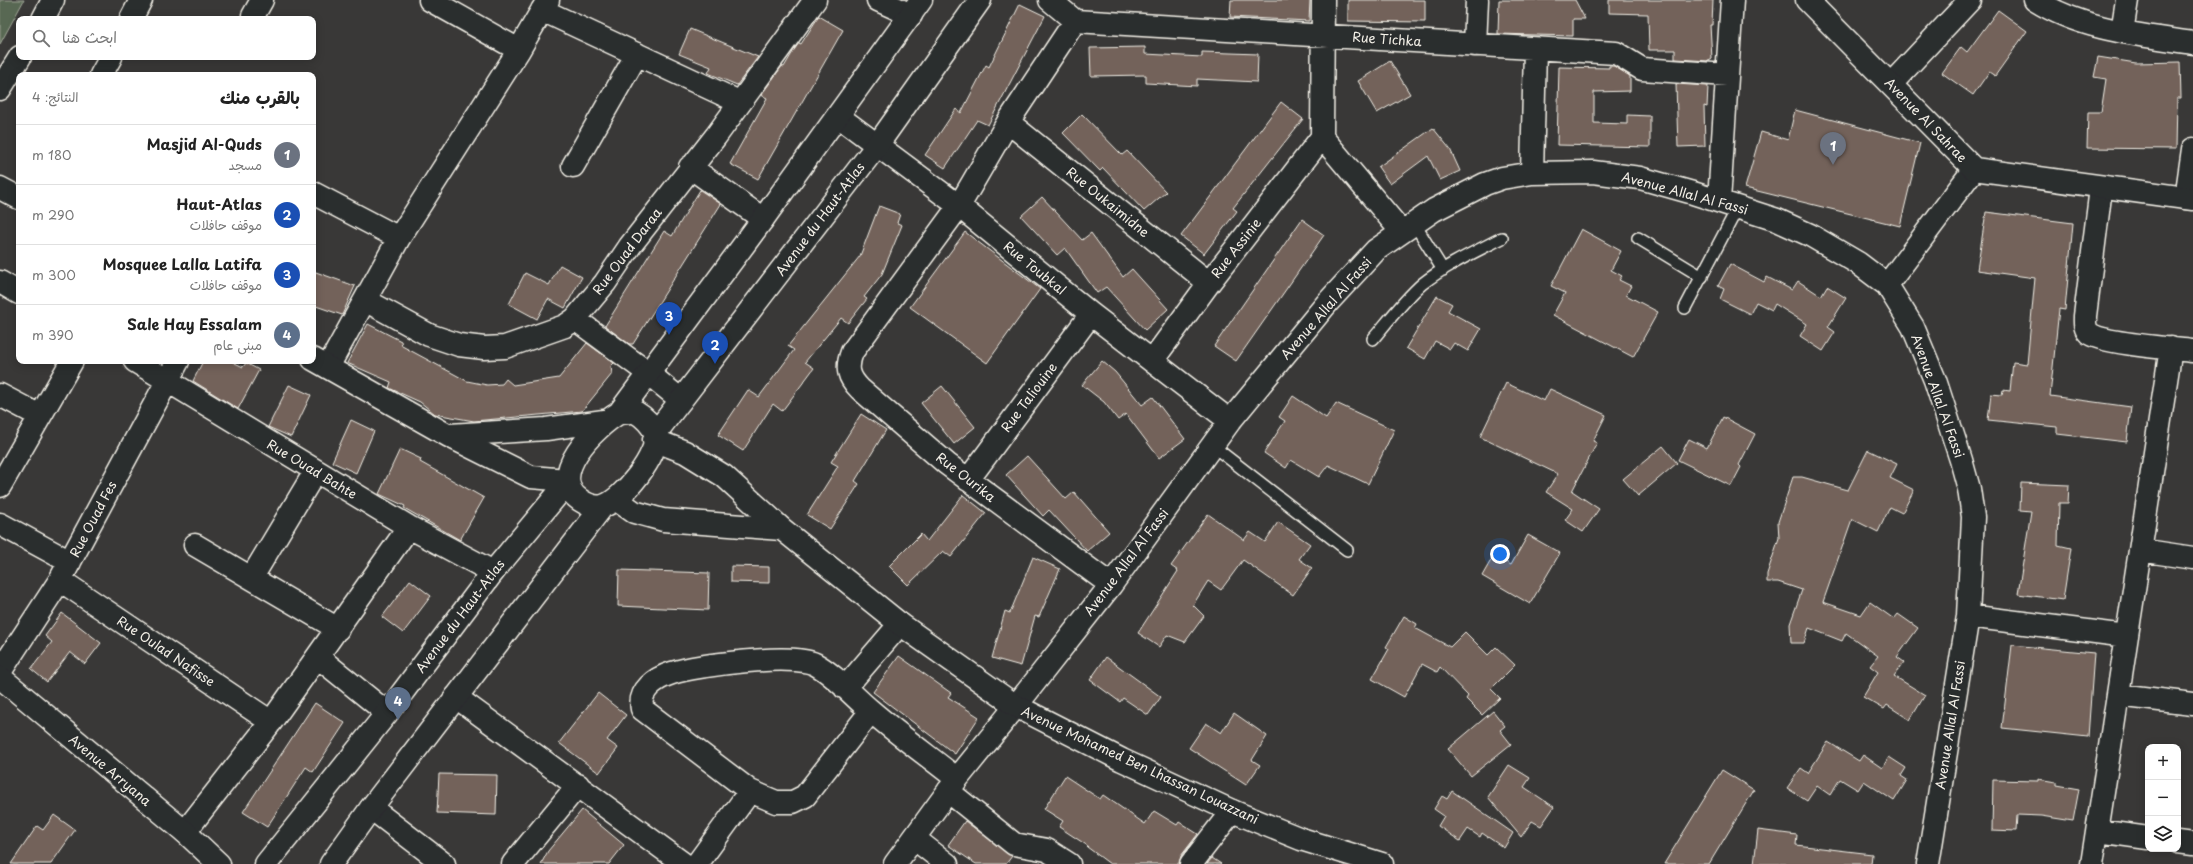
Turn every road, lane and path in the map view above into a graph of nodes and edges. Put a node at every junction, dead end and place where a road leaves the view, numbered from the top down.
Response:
1 (53, 0) edge
2 (141, 0) edge
3 (430, 0) edge
4 (815, 0) edge
5 (878, 0) edge
6 (980, 0) edge
7 (1050, 0) edge
8 (1323, 0) edge
9 (1477, 0) edge
10 (1732, 0) edge
11 (1808, 0) edge
12 (1970, 0) edge
13 (2035, 0) edge
14 (2126, 0) edge
15 (545, 5) edge
16 (916, 8) edge
17 (45, 16) edge
18 (133, 16) edge
19 (1075, 21) junction
20 (2122, 32) junction
21 (1322, 35) junction
22 (2193, 43) edge
23 (1475, 45) junction
24 (1535, 49) junction
25 (519, 50) junction
26 (637, 54) junction
27 (18, 60) edge
28 (1727, 75) junction
29 (1891, 84) junction
30 (0, 89) edge
31 (740, 102) junction
32 (838, 116) junction
33 (1008, 122) junction
34 (1322, 137) junction
35 (878, 144) junction
36 (2193, 149) edge
37 (573, 166) dead end
38 (690, 167) junction
39 (1974, 168) junction
40 (1532, 173) junction
41 (0, 188) edge
42 (2101, 188) junction
43 (316, 195) edge
44 (16, 196) edge
45 (2189, 198) edge
46 (1728, 204) junction
47 (959, 206) junction
48 (763, 219) junction
49 (1408, 227) junction
50 (399, 238) junction
51 (1502, 238) dead end
52 (1638, 238) dead end
53 (1443, 270) junction
54 (1702, 277) junction
55 (0, 282) edge
56 (1208, 283) junction
57 (1887, 285) junction
58 (16, 291) edge
59 (365, 300) junction
60 (1685, 308) dead end
61 (1091, 314) junction
62 (575, 319) junction
63 (1373, 339) dead end
64 (2171, 348) junction
65 (2193, 351) edge
66 (1152, 361) junction
67 (321, 363) edge
68 (70, 364) edge
69 (140, 364) edge
70 (176, 364) edge
71 (648, 373) junction
72 (168, 380) junction
73 (0, 395) edge
74 (681, 400) junction
75 (40, 416) junction
76 (611, 417) junction
77 (1230, 421) junction
78 (449, 436) junction
79 (655, 437) junction
80 (1213, 446) junction
81 (315, 472) junction
82 (968, 480) junction
83 (567, 481) junction
84 (0, 486) edge
85 (609, 503) junction
86 (0, 524) edge
87 (408, 527) junction
88 (782, 529) junction
89 (195, 545) dead end
90 (1347, 550) dead end
91 (2140, 550) junction
92 (2193, 558) edge
93 (65, 571) junction
94 (493, 572) junction
95 (252, 577) junction
96 (1110, 585) junction
97 (1968, 616) junction
98 (900, 624) junction
99 (338, 629) junction
100 (2127, 636) junction
101 (318, 658) junction
102 (0, 672) edge
103 (0, 677) edge
104 (845, 688) junction
105 (2118, 695) junction
106 (456, 697) junction
107 (2193, 704) edge
108 (1016, 706) junction
109 (871, 711) junction
110 (387, 713) junction
111 (272, 722) junction
112 (578, 785) junction
113 (952, 785) junction
114 (750, 791) junction
115 (371, 808) junction
116 (1232, 810) junction
117 (2098, 831) junction
118 (185, 832) junction
119 (2145, 838) edge
120 (915, 839) junction
121 (2181, 842) edge
122 (2193, 844) edge
123 (219, 864) edge
124 (266, 864) edge
125 (331, 864) edge
126 (444, 864) edge
127 (513, 864) edge
128 (684, 864) edge
129 (697, 864) edge
130 (895, 864) edge
131 (947, 864) edge
132 (1069, 864) edge
133 (1191, 864) edge
134 (1382, 864) edge
135 (1928, 864) edge
136 (2092, 864) edge

1 - 17 street
2 - 18 street
3 - 25 street
4 - 31 street, Rue Ouad Daraa
5 - 16 street
6 - 35 street, Avenue du Haut-Atlas
7 - 19 street
8 - 21 street
9 - 23 street
10 - 28 street
11 - 29 street, Avenue Al Sahrae
12 - 29 street
13 - 20 street
14 - 20 street
15 - 25 street
15 - 26 street
16 - 32 street
19 - 21 street, Rue Tichka
19 - 33 street
20 - 22 street
21 - 23 street, Rue Tichka
21 - 34 street
23 - 24 street, Rue Tichka
24 - 28 street, Rue Tichka
24 - 40 street
25 - 50 street
26 - 31 street
26 - 37 street
27 - 30 street
28 - 46 street
29 - 39 street, Avenue Al Sahrae
31 - 38 street, Rue Ouad Daraa
32 - 35 street, Rue Toubkal
32 - 48 street
33 - 47 street
33 - 56 street, Rue Oukaimidne
34 - 49 street
34 - 56 street, Rue Assinie
35 - 47 street, Rue Toubkal
35 - 74 street, Avenue du Haut-Atlas
36 - 45 street
38 - 48 street
38 - 62 street, Rue Ouad Daraa
39 - 42 street, Avenue Al Sahrae
39 - 57 street
40 - 46 street, Avenue Allal Al Fassi
40 - 49 street, Avenue Allal Al Fassi
41 - 44 street
42 - 45 street, Avenue Al Sahrae
42 - 64 street
43 - 50 street
46 - 54 lane
46 - 57 street, Avenue Allal Al Fassi
47 - 61 street, Rue Toubkal
47 - 82 street, Rue Ourika
48 - 71 street
49 - 53 lane
49 - 77 street, Avenue Allal Al Fassi
50 - 59 street
51 - 53 lane
52 - 54 lane
53 - 63 lane
54 - 60 lane
55 - 58 street
56 - 66 street, Rue Assinie
57 - 97 street, Avenue Allal Al Fassi
59 - 62 street, Rue Ouad Daraa
59 - 67 street
61 - 66 street, Rue Toubkal
61 - 82 street, Rue Taliouine
62 - 71 street
64 - 65 street
64 - 91 street
66 - 77 street, Rue Toubkal
67 - 78 street
68 - 75 street
69 - 72 street, Rue Ouad Bahte
70 - 72 street, Rue Ouad Fes
71 - 74 street
71 - 76 street
72 - 81 street, Rue Ouad Bahte
72 - 93 street, Rue Ouad Fes
73 - 75 street
74 - 79 street, Avenue du Haut-Atlas
75 - 84 street
76 - 78 street
76 - 79 street
76 - 83 street
77 - 80 street, Avenue Allal Al Fassi
78 - 83 street
79 - 85 street
79 - 88 street, Avenue Mohamed Ben Lhassan Louazzani
80 - 90 lane
80 - 96 street, Avenue Allal Al Fassi
81 - 87 street, Rue Ouad Bahte
81 - 95 street
82 - 96 street, Rue Ourika
83 - 85 street
83 - 94 street, Avenue du Haut-Atlas
85 - 88 street
85 - 106 street
86 - 93 street, Rue Oulad Nafisse
87 - 94 street, Rue Ouad Bahte
87 - 99 street
88 - 98 street, Avenue Mohamed Ben Lhassan Louazzani
89 - 95 street
91 - 92 street
91 - 100 street
93 - 102 street, Rue Ouad Fes
93 - 111 street, Rue Oulad Nafisse
94 - 110 street, Avenue du Haut-Atlas
95 - 99 street
96 - 108 street, Avenue Allal Al Fassi
97 - 100 street
97 - 135 street, Avenue Allal Al Fassi
98 - 104 street
98 - 108 street, Avenue Mohamed Ben Lhassan Louazzani
99 - 101 street
100 - 105 street
101 - 110 street
101 - 111 street
103 - 118 street, Avenue Arryana
104 - 109 street
104 - 114 street
105 - 107 street
105 - 117 street
106 - 112 street
106 - 115 street
108 - 113 street, Avenue Allal Al Fassi
108 - 116 street, Avenue Mohamed Ben Lhassan Louazzani
109 - 113 street
109 - 114 street
110 - 124 street, Avenue du Haut-Atlas
111 - 118 street
112 - 127 street
112 - 128 street
113 - 120 street, Avenue Allal Al Fassi
113 - 132 street
114 - 129 street
115 - 125 street
115 - 126 street
116 - 133 street
116 - 134 street, Avenue Mohamed Ben Lhassan Louazzani
117 - 119 street
117 - 136 street
118 - 123 street, Avenue Arryana
120 - 130 street, Avenue Allal Al Fassi
120 - 131 street
121 - 122 street

